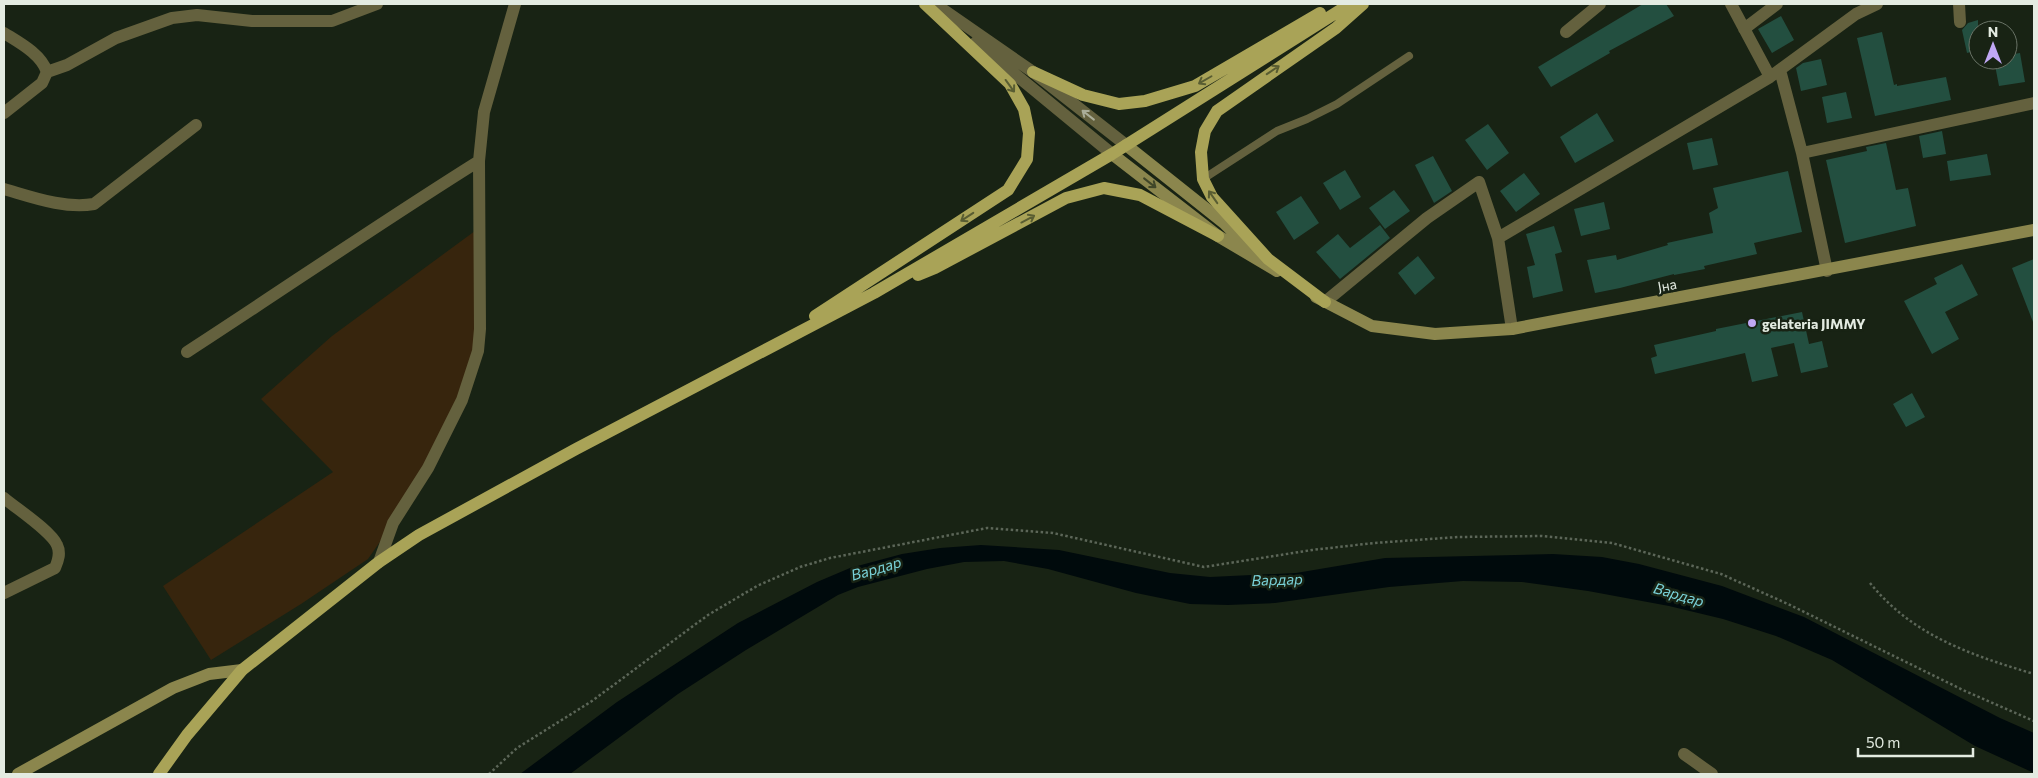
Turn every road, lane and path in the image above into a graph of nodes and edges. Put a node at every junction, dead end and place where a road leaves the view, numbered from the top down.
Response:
1 (377, 4) edge
2 (515, 4) edge
3 (925, 4) edge
4 (930, 4) edge
5 (935, 4) edge
6 (1338, 4) edge
7 (1350, 4) edge
8 (1363, 4) edge
9 (1600, 4) edge
10 (1731, 4) edge
11 (1777, 4) edge
12 (1877, 4) edge
13 (1959, 4) edge
14 (1960, 22) dead end
15 (1744, 29) junction
16 (1566, 32) dead end
17 (4, 33) edge
18 (1409, 56) dead end
19 (47, 72) junction
20 (1033, 72) junction
21 (1775, 73) junction
22 (2034, 103) edge
23 (4, 113) edge
24 (196, 125) dead end
25 (1126, 145) junction
26 (1802, 153) junction
27 (1112, 154) junction
28 (479, 161) junction
29 (1203, 179) junction
30 (4, 189) edge
31 (2034, 230) edge
32 (1218, 236) junction
33 (1498, 238) junction
34 (1265, 263) junction
35 (1827, 270) junction
36 (874, 293) junction
37 (1325, 302) junction
38 (1512, 329) junction
39 (187, 352) dead end
40 (747, 360) junction
41 (4, 498) edge
42 (379, 562) junction
43 (1870, 583) dead end
44 (4, 593) edge
45 (242, 670) junction
46 (2034, 674) edge
47 (2034, 721) edge
48 (1684, 754) dead end
49 (18, 774) edge
50 (159, 774) edge
51 (490, 774) edge
52 (1712, 774) edge

1 - 19 street
2 - 28 street
3 -> 40 main road
4 - 27 street
5 - 20 street
6 -> 20 main road
7 - 25 main road
29 -> 8 main road
9 - 16 street
10 - 15 street
11 - 15 street
12 - 21 street
13 - 14 street
15 - 21 street
17 - 19 street
18 - 29 lane
19 - 23 street
25 -> 20 street
21 - 26 street
21 - 33 street
22 - 26 street
24 - 30 street
25 - 27 main road
25 - 34 street
26 - 35 street
27 -> 32 street
27 - 36 main road
28 - 39 street
28 - 42 street
37 -> 29 main road
31 - 35 street, Јна
32 - 34 street
36 -> 32 main road
33 - 37 street
33 - 38 street
34 - 37 street, Јна
35 - 38 street, Јна
36 - 40 main road
37 - 38 street, Јна
40 - 42 main road
41 - 44 street
42 - 45 main road
43 - 46 path
45 - 49 street
45 - 50 main road
47 - 51 path
48 - 52 street

